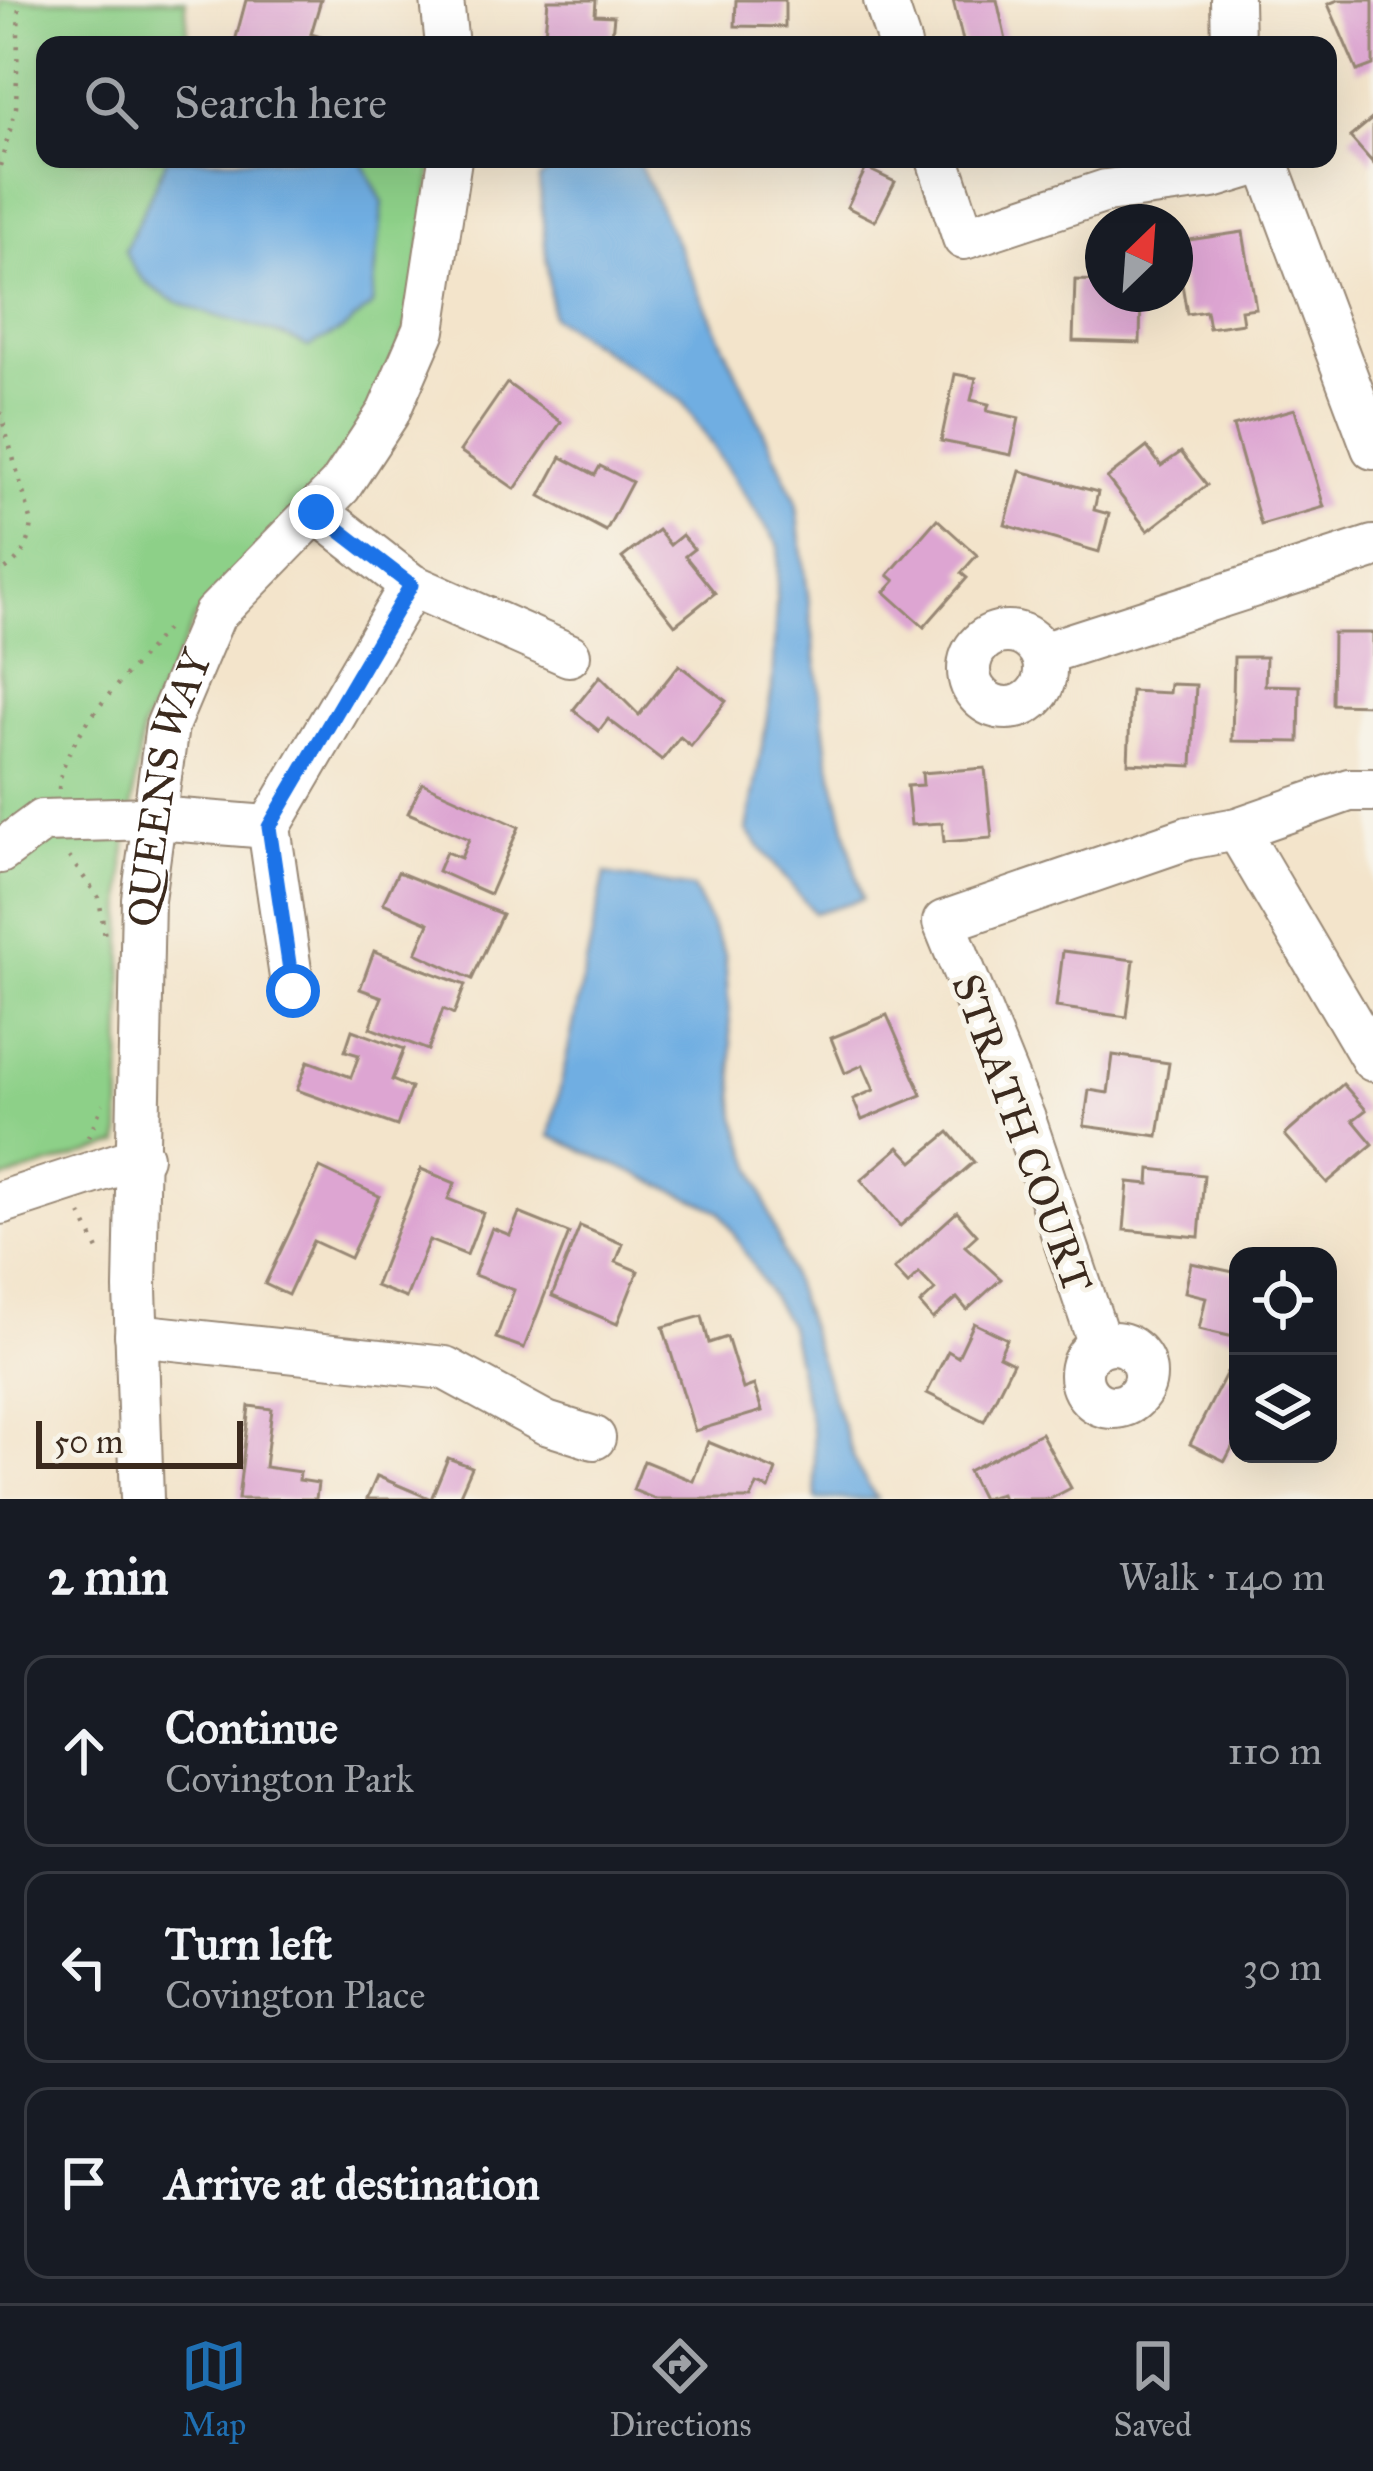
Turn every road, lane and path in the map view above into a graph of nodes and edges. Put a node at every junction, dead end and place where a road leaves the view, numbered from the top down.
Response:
1 (19, 0) edge
2 (442, 0) edge
3 (885, 0) edge
4 (1232, 0) edge
5 (446, 36) edge
6 (897, 36) edge
7 (1233, 36) edge
8 (0, 166) edge
9 (449, 168) edge
10 (941, 168) edge
11 (1242, 168) edge
12 (1269, 168) edge
13 (0, 412) edge
14 (1371, 440) edge
15 (316, 512) junction
16 (1373, 547) edge
17 (0, 574) edge
18 (411, 585) junction
19 (1042, 654) dead end
20 (569, 655) dead end
21 (1373, 790) edge
22 (154, 818) junction
23 (269, 827) junction
24 (1237, 830) junction
25 (0, 852) edge
26 (293, 991) dead end
27 (1373, 1060) edge
28 (142, 1157) junction
29 (0, 1203) edge
30 (136, 1334) junction
31 (1100, 1345) dead end
32 (594, 1438) dead end
33 (142, 1499) edge

1 - 8 path
2 - 5 street
3 - 6 street
4 - 7 street
9 - 15 street, QUEENS WAY
10 - 11 street
12 - 14 street
13 - 17 path
15 - 18 street
15 - 22 street, QUEENS WAY
16 - 19 street
18 - 20 street
18 - 23 street
21 - 24 street
22 - 23 street
22 - 25 street
22 - 28 street, QUEENS WAY
23 - 26 street
24 - 27 street
24 - 31 street, STRATH COURT
28 - 29 street
28 - 30 street, QUEENS WAY
30 - 32 street
30 - 33 street, QUEENS WAY

